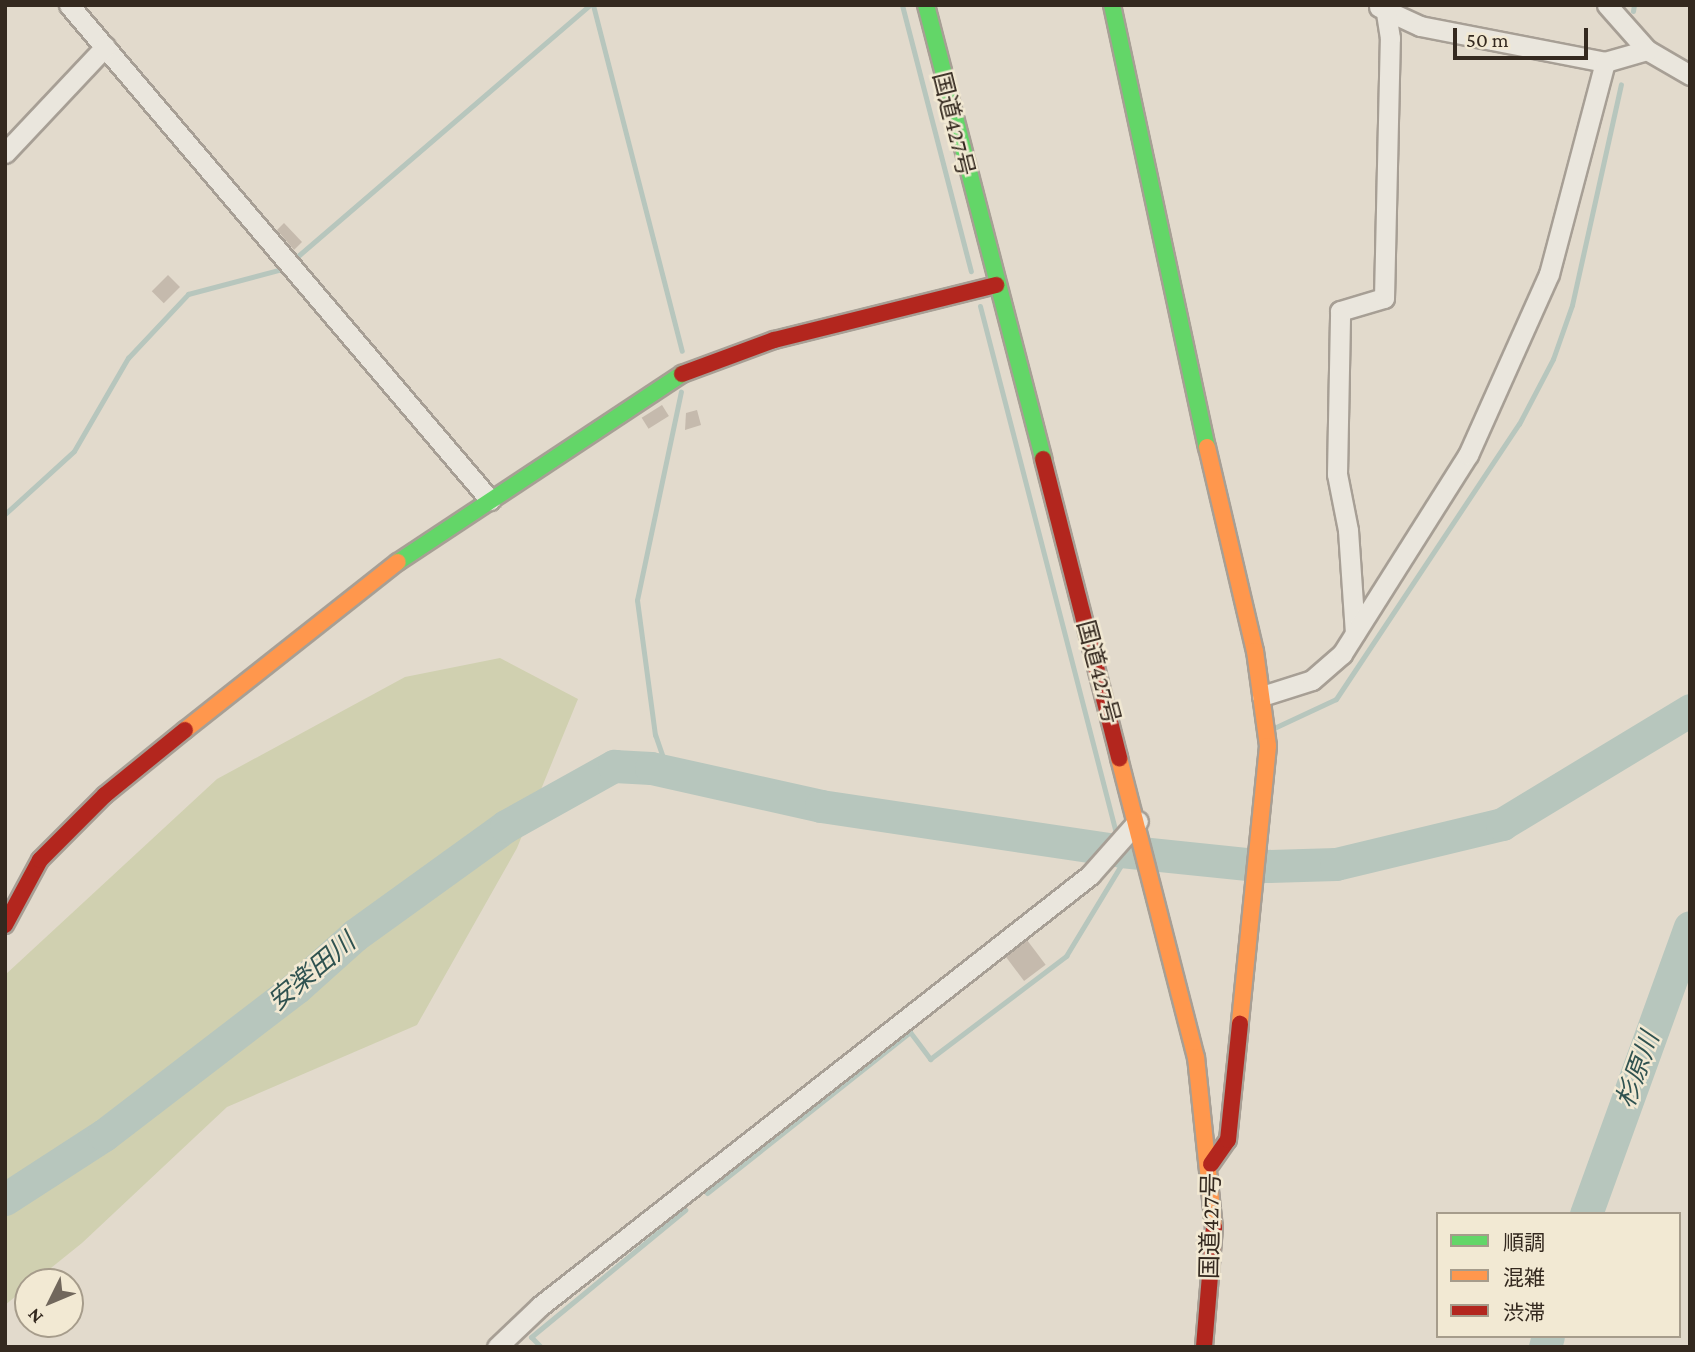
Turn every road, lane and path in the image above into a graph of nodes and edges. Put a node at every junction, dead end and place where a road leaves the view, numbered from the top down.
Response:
1 (69, 5) edge
2 (926, 5) edge
3 (1112, 5) edge
4 (1607, 5) edge
5 (1383, 8) edge
6 (105, 47) junction
7 (1647, 50) junction
8 (1605, 62) junction
9 (1690, 75) edge
10 (5, 153) edge
11 (996, 285) junction
12 (489, 500) junction
13 (1355, 633) junction
14 (1262, 696) junction
15 (1138, 821) junction
16 (13, 898) edge
17 (5, 925) edge
18 (1211, 1164) junction
19 (497, 1347) edge
20 (1204, 1347) edge

1 - 6 street
2 - 11 main road, 国道427号
3 - 14 main road
4 - 7 street
5 - 8 street
5 - 13 street
6 - 10 street
6 - 12 street
7 - 8 street
7 - 9 street
8 - 13 street
11 - 12 main road
11 - 15 main road, 国道427号
12 - 16 main road
13 - 14 street
14 - 18 main road
15 - 18 main road, 国道427号
15 - 19 street
16 - 17 main road
18 - 20 main road, 国道427号

